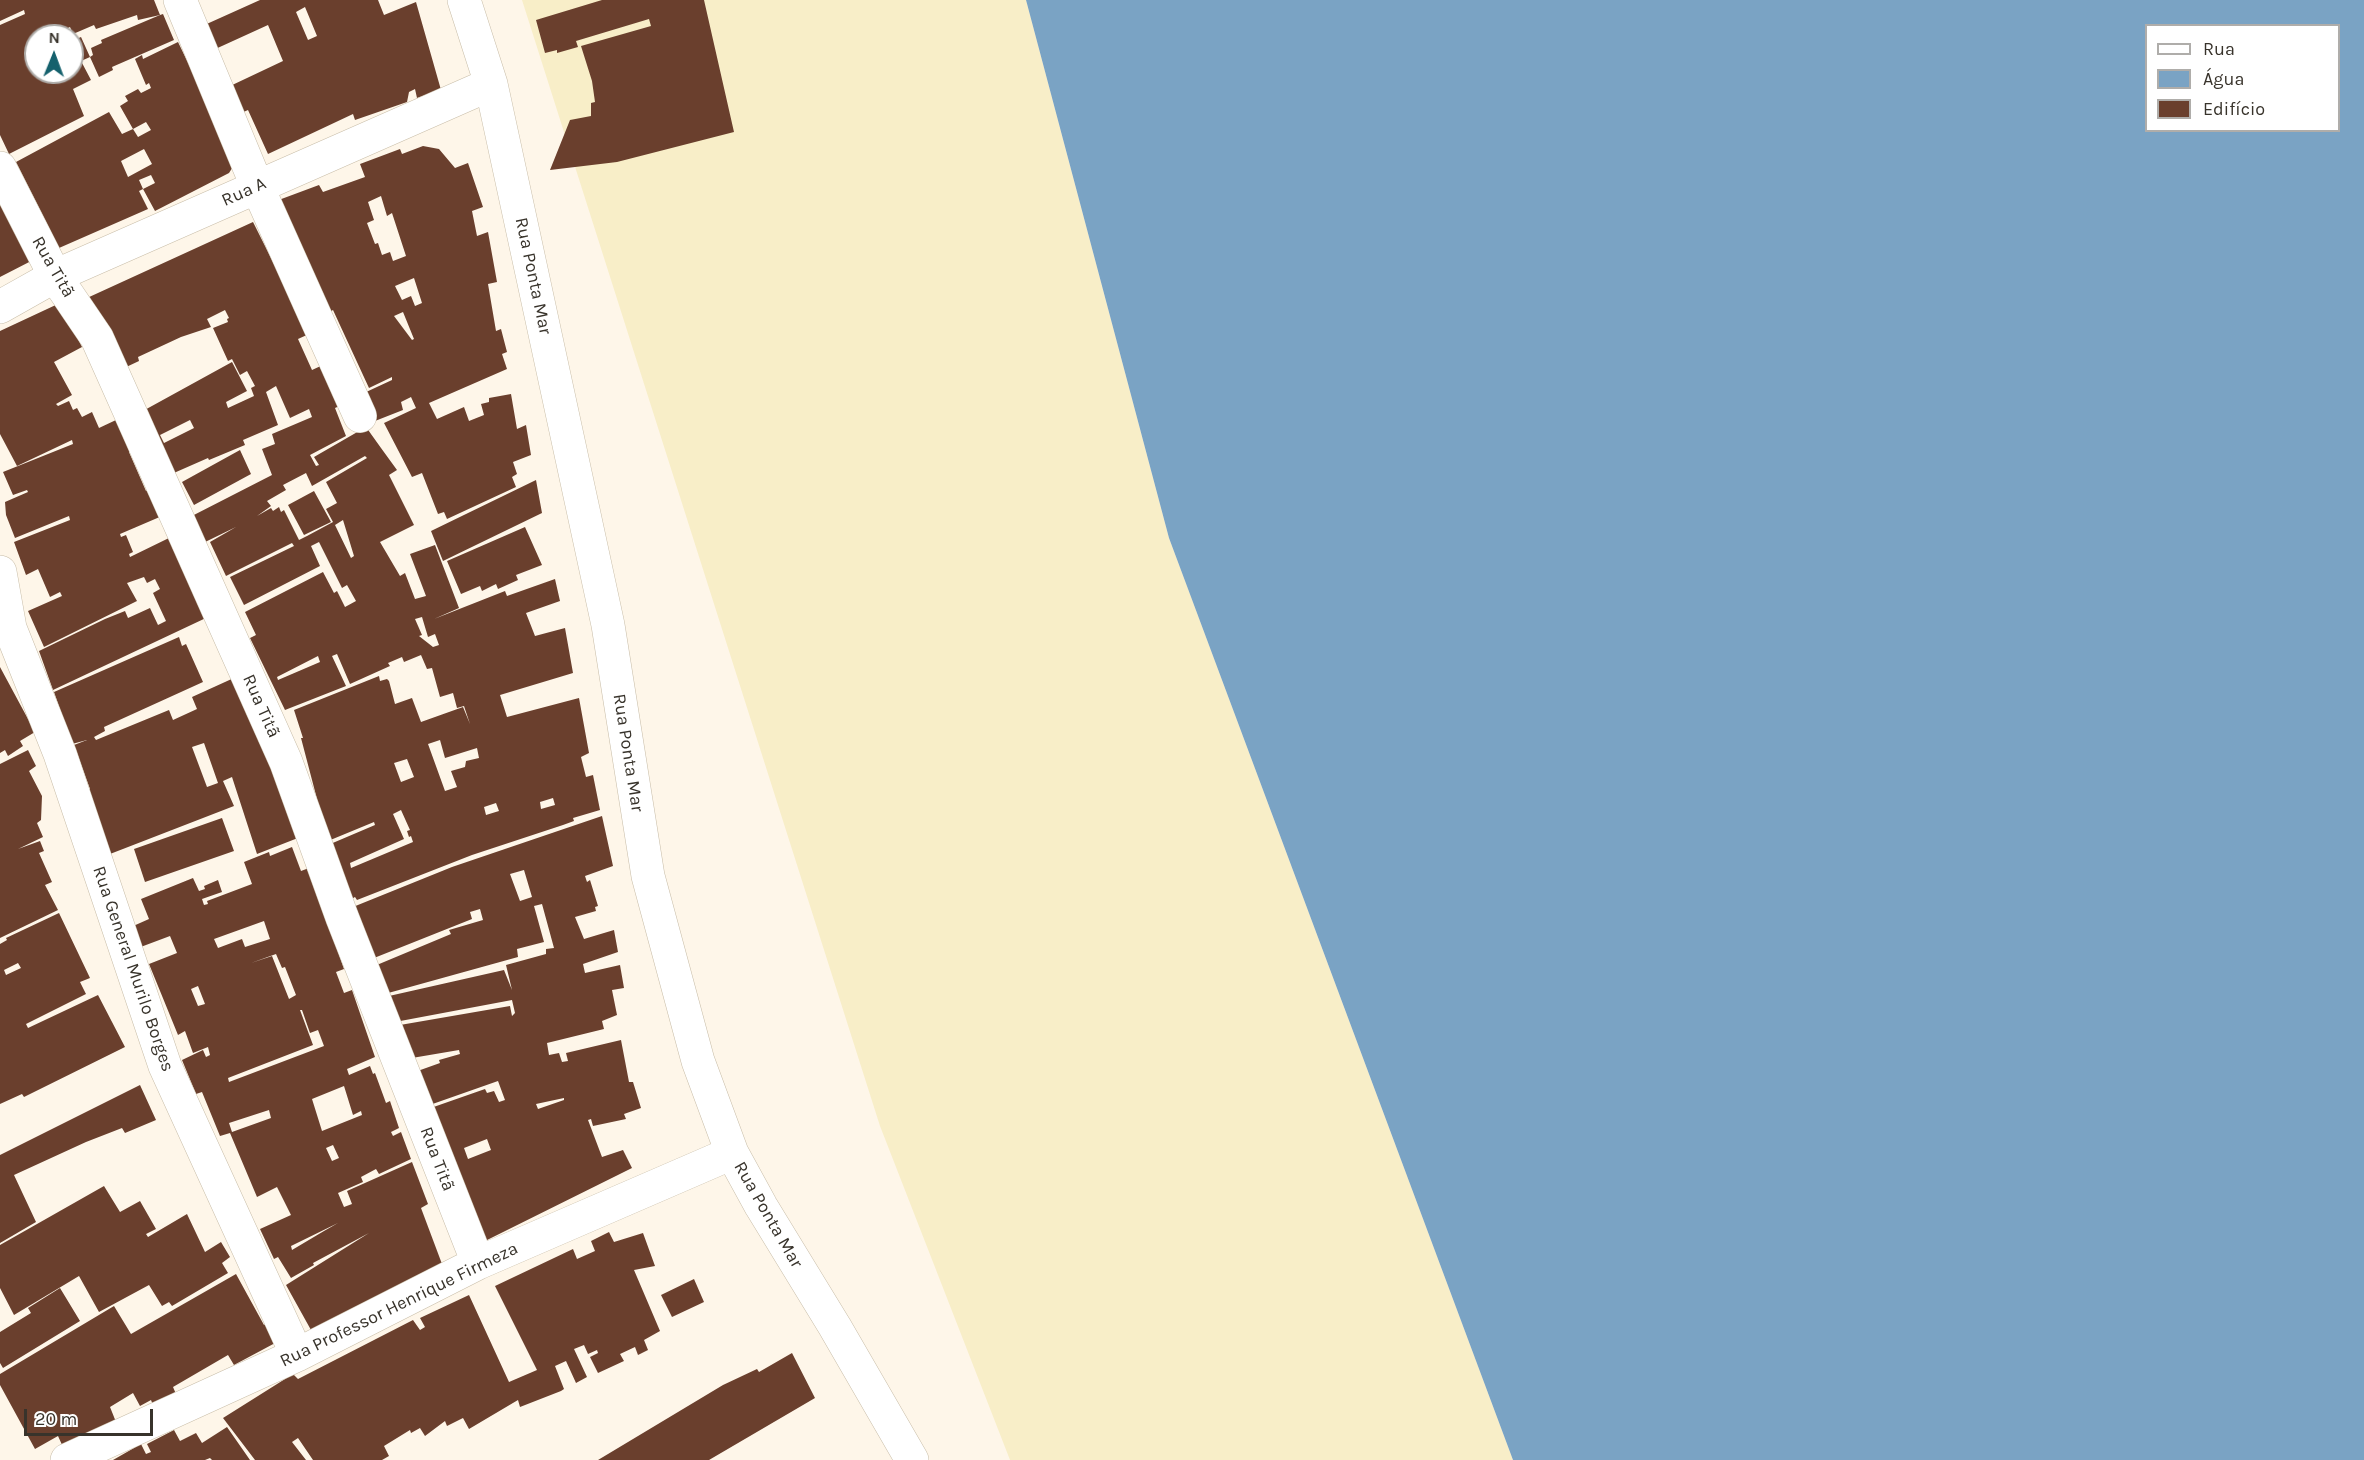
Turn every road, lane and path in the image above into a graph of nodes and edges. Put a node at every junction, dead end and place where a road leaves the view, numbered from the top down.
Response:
1 (180, 0) edge
2 (465, 0) edge
3 (490, 84) junction
4 (0, 168) edge
5 (257, 186) junction
6 (55, 276) junction
7 (0, 307) edge
8 (360, 416) dead end
9 (0, 572) edge
10 (732, 1153) junction
11 (478, 1263) junction
12 (297, 1355) junction
13 (67, 1460) edge
14 (912, 1460) edge

1 - 5 street
2 - 3 street, Rua Ponta Mar
3 - 5 street, Rua A
3 - 10 street, Rua Ponta Mar
4 - 6 street, Rua Titã
5 - 6 street, Rua A
5 - 8 street
6 - 7 street, Rua A
6 - 11 street, Rua Titã
9 - 12 street, Rua General Murilo Borges
10 - 11 street, Rua Professor Henrique Firmeza
10 - 14 street, Rua Ponta Mar
11 - 12 street, Rua Professor Henrique Firmeza
12 - 13 street, Rua Professor Henrique Firmeza

